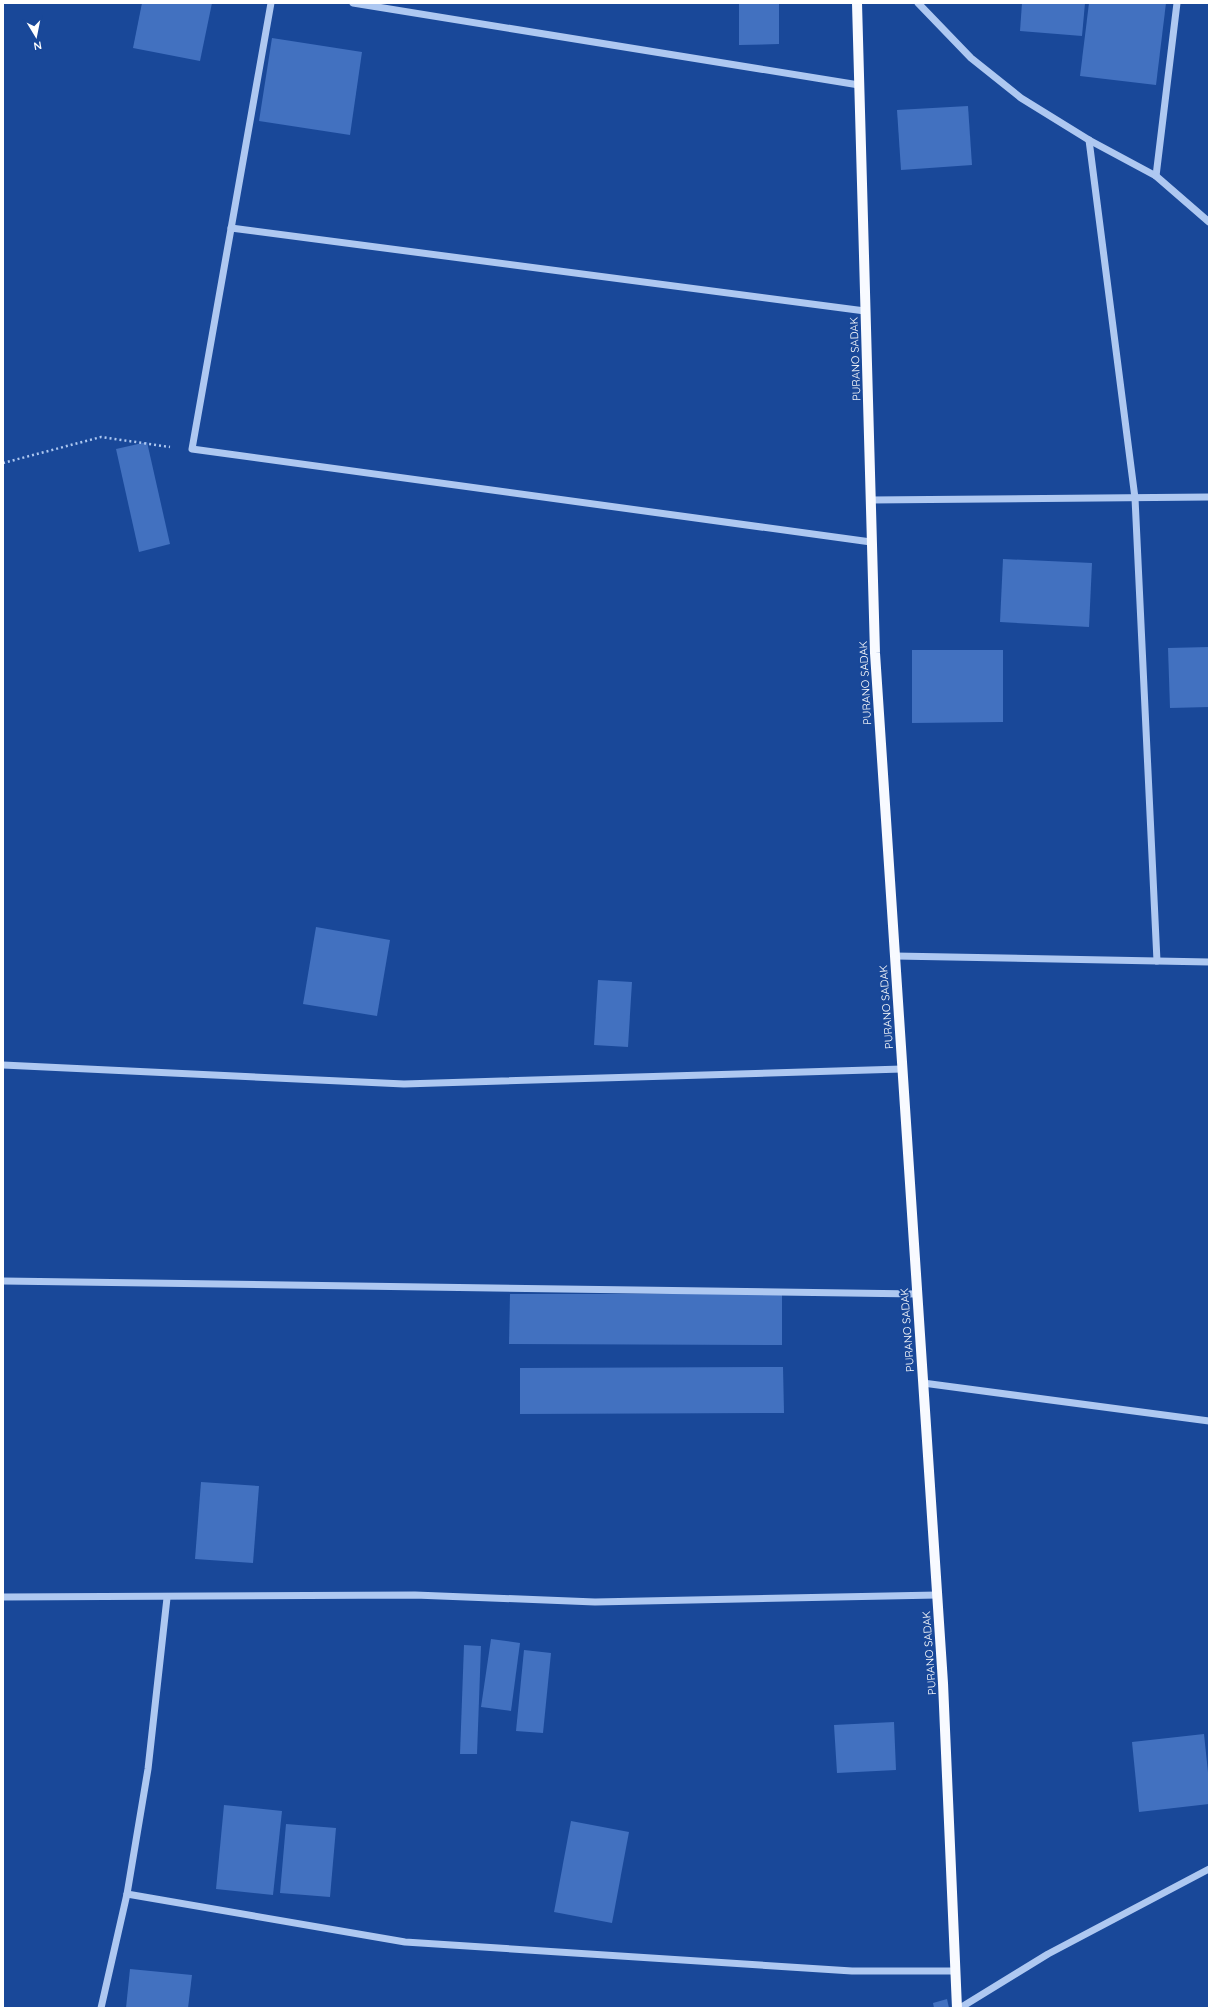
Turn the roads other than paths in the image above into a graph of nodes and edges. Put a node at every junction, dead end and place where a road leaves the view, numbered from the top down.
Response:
1 (271, 3) edge
2 (353, 3) edge
3 (857, 3) edge
4 (918, 3) edge
5 (1177, 3) edge
6 (859, 85) junction
7 (1089, 140) junction
8 (1156, 176) junction
9 (1209, 222) edge
10 (231, 228) junction
11 (865, 311) junction
12 (1209, 497) edge
13 (1135, 498) junction
14 (870, 500) junction
15 (871, 542) junction
16 (895, 956) junction
17 (1157, 961) junction
18 (1209, 962) edge
19 (3, 1065) edge
20 (902, 1069) junction
21 (3, 1281) edge
22 (917, 1294) junction
23 (923, 1383) junction
24 (1209, 1421) edge
25 (937, 1595) junction
26 (3, 1598) edge
27 (167, 1598) junction
28 (1209, 1869) edge
29 (127, 1894) junction
30 (955, 1971) junction
31 (101, 2008) edge
32 (957, 2008) edge
33 (960, 2008) edge

1 - 10 street
2 - 6 street
3 - 6 main road, PURANO SADAK
4 - 7 street
5 - 8 street
6 - 11 main road, PURANO SADAK
7 - 8 street
7 - 13 street
8 - 9 street
10 - 11 street
10 - 15 street
11 - 14 main road, PURANO SADAK
12 - 13 street
13 - 14 street
13 - 17 street
14 - 15 main road, PURANO SADAK
15 - 16 main road, PURANO SADAK
16 - 17 street
16 - 20 main road, PURANO SADAK
17 - 18 street
19 - 20 street
20 - 22 main road, PURANO SADAK
21 - 22 street
22 - 23 main road, PURANO SADAK
23 - 24 street
23 - 25 main road, PURANO SADAK
25 - 27 street
25 - 30 main road, PURANO SADAK
26 - 27 street
27 - 29 street
28 - 33 street
29 - 30 street
29 - 31 street
30 - 32 main road, PURANO SADAK

